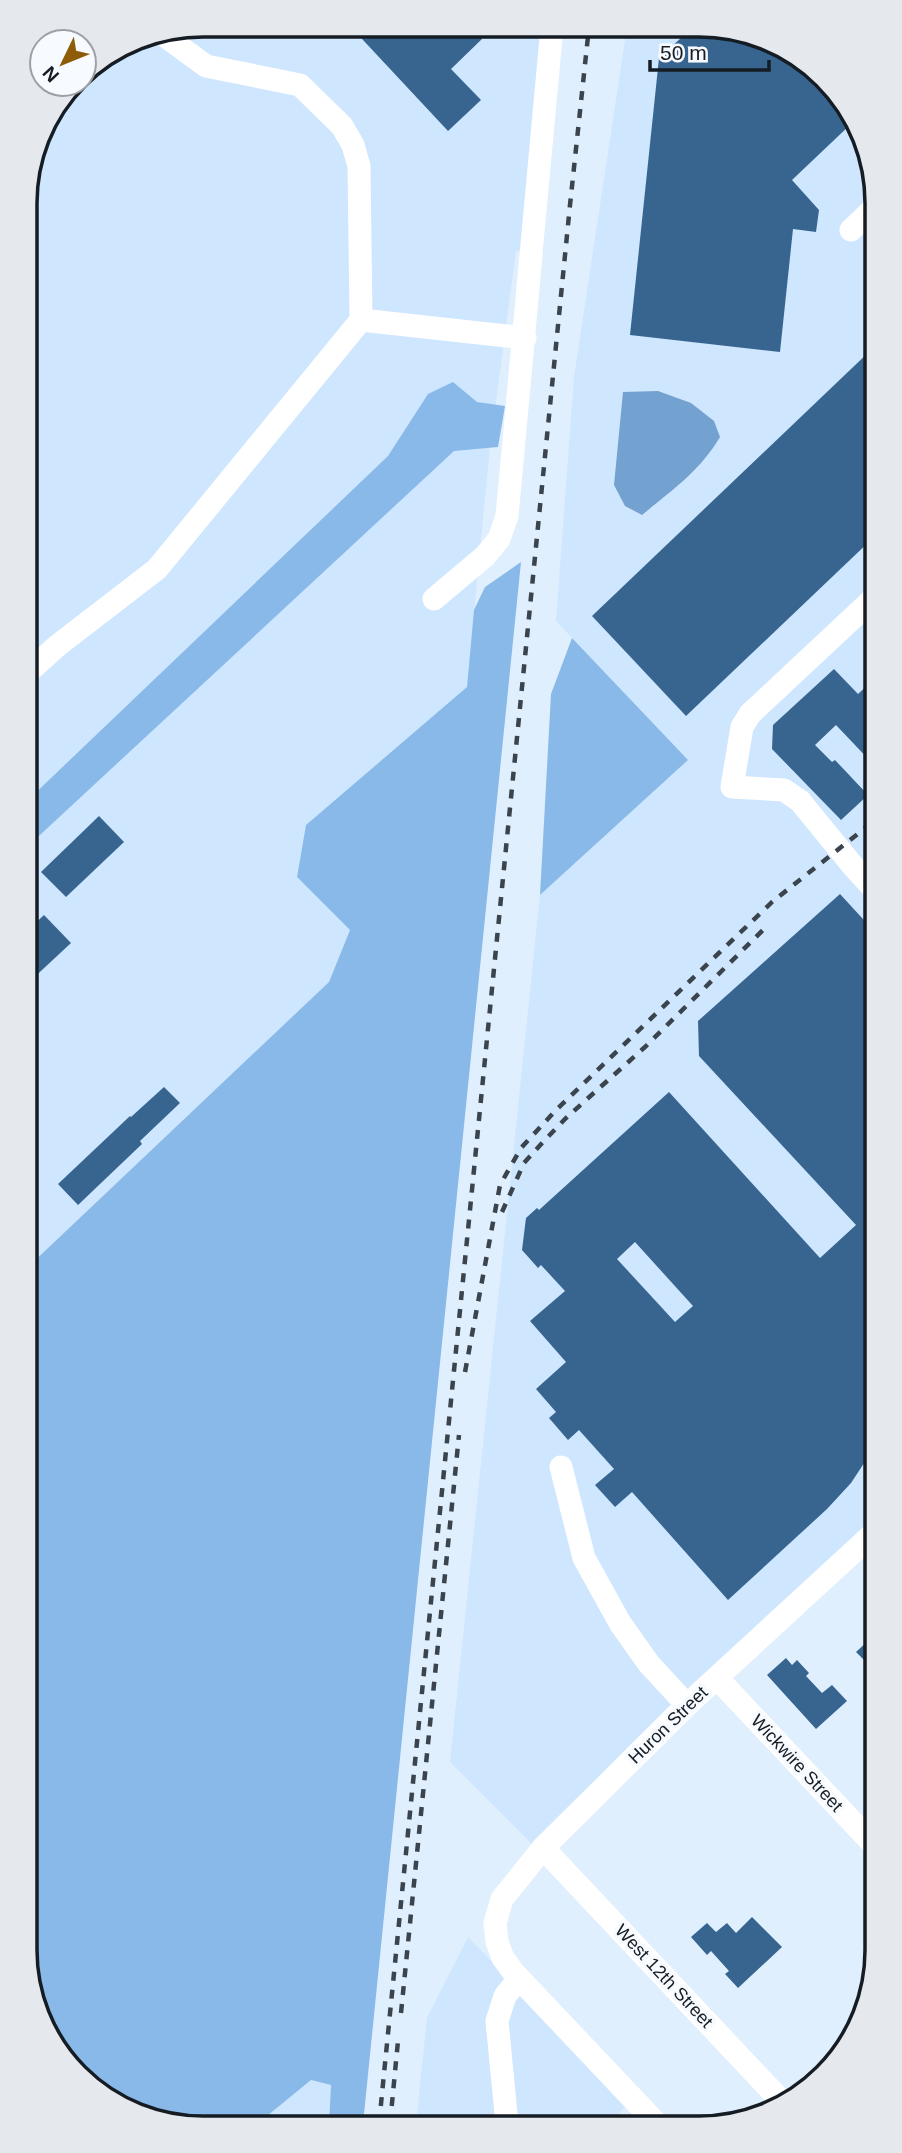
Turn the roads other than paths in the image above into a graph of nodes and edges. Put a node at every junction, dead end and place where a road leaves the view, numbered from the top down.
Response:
1 (551, 37) edge
2 (171, 40) edge
3 (865, 217) edge
4 (851, 230) dead end
5 (361, 320) junction
6 (525, 338) junction
7 (434, 599) dead end
8 (865, 606) edge
9 (37, 664) edge
10 (865, 879) edge
11 (561, 1467) dead end
12 (865, 1541) edge
13 (717, 1678) junction
14 (688, 1705) junction
15 (865, 1835) edge
16 (543, 1848) junction
17 (519, 1979) junction
18 (777, 2097) edge
19 (506, 2116) edge
20 (649, 2116) edge

1 - 6 street
2 - 5 street
3 - 4 street
5 - 6 street
5 - 9 street
6 - 7 street
8 - 10 street
11 - 14 street
12 - 13 street, Huron Street
13 - 14 street, Huron Street
13 - 15 street, Wickwire Street
14 - 16 street, Huron Street
16 - 17 street, Huron Street
16 - 18 street, West 12th Street
17 - 19 street
17 - 20 street

